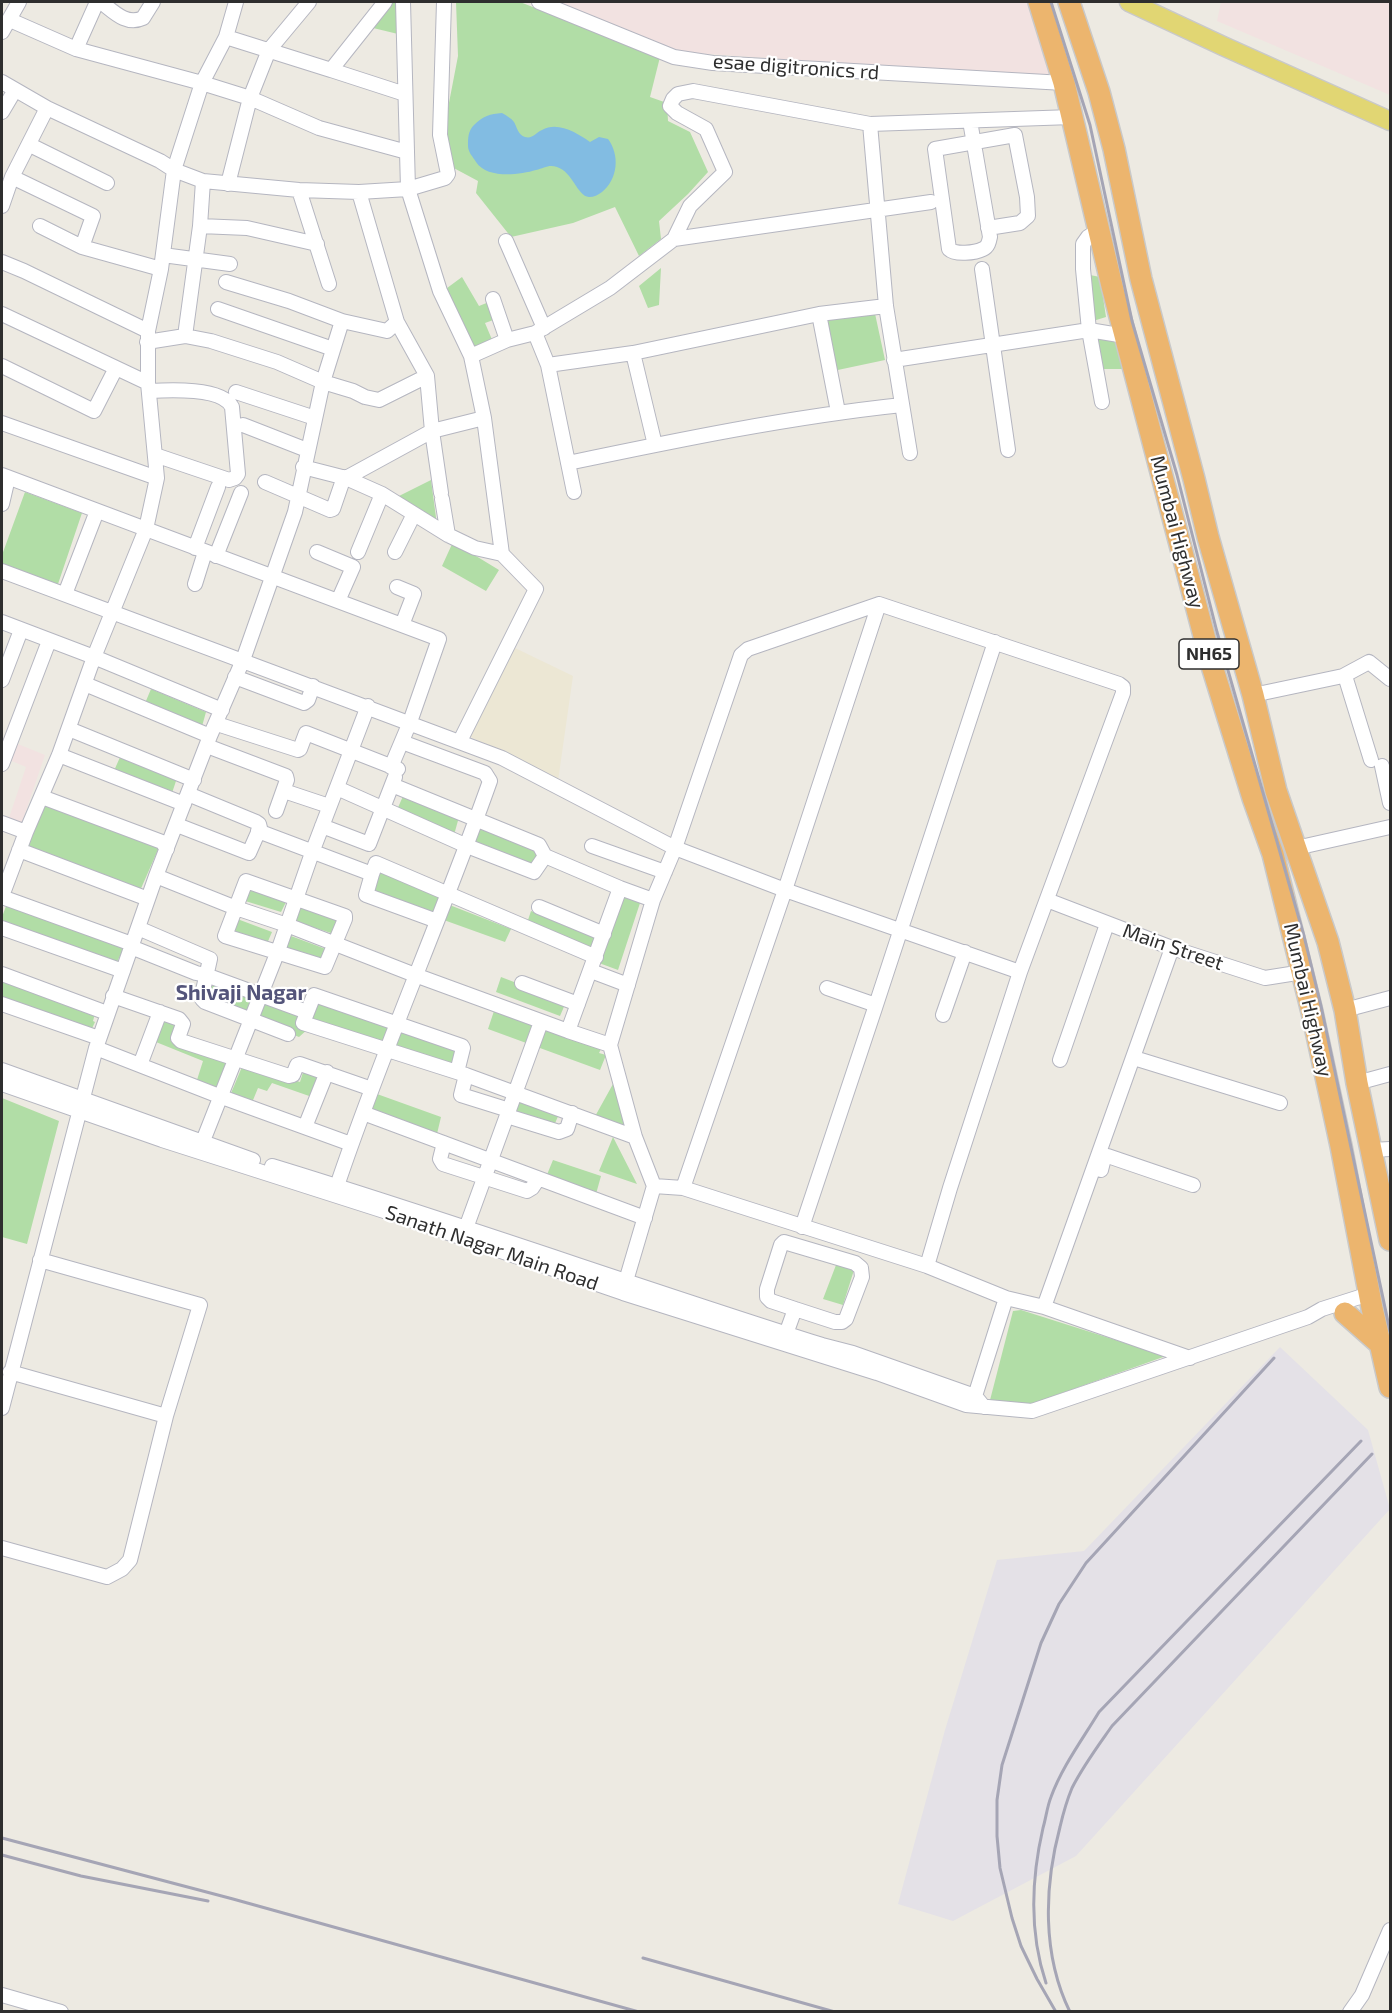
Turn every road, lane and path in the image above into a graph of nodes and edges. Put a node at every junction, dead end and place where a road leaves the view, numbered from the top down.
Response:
1 (19, 2) edge
2 (99, 2) edge
3 (153, 2) edge
4 (236, 2) edge
5 (309, 2) edge
6 (385, 2) edge
7 (403, 2) edge
8 (444, 2) edge
9 (539, 2) edge
10 (1039, 2) edge
11 (1069, 2) edge
12 (1085, 2) edge
13 (1129, 2) edge
14 (1160, 2) edge
15 (10, 20) junction
16 (1076, 24) junction
17 (2, 32) edge
18 (226, 37) junction
19 (75, 49) junction
20 (269, 50) junction
21 (331, 70) junction
22 (2, 82) edge
23 (202, 83) junction
24 (1064, 83) junction
25 (15, 90) junction
26 (405, 94) junction
27 (250, 98) junction
28 (47, 108) junction
29 (1390, 110) edge
30 (2, 112) edge
31 (1072, 117) junction
32 (1012, 119) junction
33 (970, 121) junction
34 (1390, 121) edge
35 (870, 124) junction
36 (1015, 135) junction
37 (973, 143) junction
38 (30, 145) junction
39 (407, 152) junction
40 (174, 170) junction
41 (12, 177) junction
42 (204, 181) junction
43 (107, 183) dead end
44 (228, 184) junction
45 (408, 189) junction
46 (299, 190) junction
47 (359, 192) junction
48 (931, 202) dead end
49 (2, 206) edge
50 (877, 211) junction
51 (40, 226) dead end
52 (200, 226) junction
53 (988, 228) junction
54 (1099, 230) junction
55 (674, 239) junction
56 (506, 241) dead end
57 (317, 244) junction
58 (82, 247) junction
59 (196, 259) junction
60 (2, 262) edge
61 (162, 262) junction
62 (230, 264) dead end
63 (982, 269) dead end
64 (226, 282) dead end
65 (329, 284) dead end
66 (493, 298) dead end
67 (886, 306) junction
68 (218, 309) dead end
69 (2, 314) edge
70 (819, 314) junction
71 (342, 321) junction
72 (397, 322) junction
73 (1089, 330) junction
74 (539, 331) junction
75 (147, 336) junction
76 (185, 336) junction
77 (1125, 336) junction
78 (507, 340) junction
79 (992, 344) junction
80 (333, 349) junction
81 (633, 353) junction
82 (471, 356) junction
83 (894, 360) junction
84 (548, 365) junction
85 (2, 366) edge
86 (116, 368) junction
87 (427, 376) junction
88 (323, 382) junction
89 (149, 387) junction
90 (236, 392) dead end
91 (1102, 402) dead end
92 (902, 405) junction
93 (838, 412) junction
94 (315, 418) junction
95 (484, 418) junction
96 (2, 423) edge
97 (243, 425) dead end
98 (432, 431) junction
99 (656, 445) junction
100 (308, 450) junction
101 (1008, 450) dead end
102 (910, 453) dead end
103 (155, 455) junction
104 (568, 464) junction
105 (303, 467) junction
106 (1192, 472) junction
107 (5, 477) edge
108 (157, 478) junction
109 (345, 478) junction
110 (1163, 481) junction
111 (265, 482) dead end
112 (218, 487) dead end
113 (574, 492) dead end
114 (241, 494) dead end
115 (382, 494) junction
116 (298, 497) junction
117 (2, 504) edge
118 (97, 511) junction
119 (414, 514) junction
120 (146, 529) junction
121 (448, 536) junction
122 (205, 552) junction
123 (317, 552) dead end
124 (358, 552) dead end
125 (395, 552) dead end
126 (502, 554) junction
127 (2, 571) edge
128 (272, 578) junction
129 (195, 584) dead end
130 (397, 587) dead end
131 (65, 594) junction
132 (338, 601) junction
133 (879, 604) junction
134 (112, 611) junction
135 (2, 622) edge
136 (402, 626) junction
137 (21, 630) junction
138 (49, 641) junction
139 (995, 642) junction
140 (94, 657) junction
141 (243, 660) junction
142 (1343, 676) junction
143 (235, 677) junction
144 (1390, 679) edge
145 (2, 680) edge
146 (85, 684) junction
147 (313, 686) junction
148 (1252, 694) junction
149 (368, 706) junction
150 (222, 710) junction
151 (410, 722) junction
152 (69, 729) junction
153 (212, 735) junction
154 (460, 741) junction
155 (404, 743) junction
156 (351, 751) junction
157 (59, 755) junction
158 (2, 764) edge
159 (395, 768) junction
160 (194, 780) junction
161 (392, 784) junction
162 (336, 788) junction
163 (284, 791) junction
164 (1276, 791) junction
165 (42, 797) junction
166 (1253, 798) junction
167 (186, 799) junction
168 (1390, 803) edge
169 (329, 807) junction
170 (382, 808) junction
171 (276, 811) dead end
172 (477, 818) junction
173 (2, 824) edge
174 (177, 825) junction
175 (322, 826) junction
176 (1390, 827) edge
177 (258, 831) junction
178 (26, 832) junction
179 (467, 846) junction
180 (592, 846) dead end
181 (675, 848) junction
182 (1296, 848) junction
183 (167, 849) junction
184 (19, 850) junction
185 (313, 850) junction
186 (545, 856) junction
187 (665, 872) junction
188 (5, 874) edge
189 (372, 874) junction
190 (156, 876) junction
191 (620, 888) junction
192 (785, 890) junction
193 (449, 893) junction
194 (2, 896) edge
195 (297, 898) junction
196 (148, 899) junction
197 (653, 900) junction
198 (1047, 900) junction
199 (539, 907) dead end
200 (236, 908) junction
201 (437, 921) junction
202 (1107, 924) junction
203 (287, 925) junction
204 (2, 928) edge
205 (138, 928) junction
206 (901, 930) junction
207 (604, 934) junction
208 (334, 944) junction
209 (131, 946) junction
210 (1172, 948) junction
211 (278, 951) junction
212 (965, 952) junction
213 (596, 957) junction
214 (123, 971) junction
215 (591, 971) junction
216 (1020, 972) junction
217 (1303, 972) junction
218 (2, 974) edge
219 (206, 975) junction
220 (415, 975) junction
221 (522, 983) dead end
222 (628, 985) junction
223 (828, 988) dead end
224 (261, 995) junction
225 (113, 996) junction
226 (1390, 998) edge
227 (2, 1004) edge
228 (578, 1004) junction
229 (876, 1005) junction
230 (1345, 1010) junction
231 (160, 1012) junction
232 (307, 1012) junction
233 (107, 1013) junction
234 (943, 1016) dead end
235 (252, 1020) junction
236 (541, 1022) junction
237 (396, 1024) junction
238 (568, 1032) junction
239 (288, 1034) dead end
240 (97, 1043) junction
241 (610, 1045) junction
242 (386, 1050) junction
243 (236, 1058) junction
244 (1134, 1058) junction
245 (1060, 1060) dead end
246 (140, 1065) junction
247 (2, 1070) edge
248 (327, 1072) junction
249 (462, 1074) junction
250 (1390, 1074) edge
251 (1357, 1083) junction
252 (2, 1084) edge
253 (372, 1089) junction
254 (515, 1093) junction
255 (219, 1096) junction
256 (1280, 1103) dead end
257 (80, 1105) junction
258 (363, 1113) junction
259 (508, 1113) junction
260 (572, 1113) junction
261 (305, 1127) junction
262 (635, 1137) junction
263 (203, 1141) junction
264 (444, 1143) junction
265 (351, 1144) junction
266 (1382, 1150) edge
267 (492, 1161) junction
268 (1096, 1174) junction
269 (485, 1178) junction
270 (538, 1179) junction
271 (1193, 1185) dead end
272 (337, 1186) junction
273 (654, 1186) junction
274 (683, 1188) junction
275 (1386, 1201) edge
276 (645, 1218) junction
277 (802, 1227) junction
278 (466, 1228) junction
279 (1390, 1240) edge
280 (40, 1260) junction
281 (927, 1266) junction
282 (624, 1288) junction
283 (1006, 1298) junction
284 (1371, 1301) junction
285 (1044, 1307) junction
286 (795, 1309) junction
287 (1345, 1313) junction
288 (1308, 1317) junction
289 (786, 1334) junction
290 (1380, 1344) junction
291 (1190, 1358) junction
292 (10, 1372) junction
293 (1390, 1387) edge
294 (980, 1401) junction
295 (2, 1408) edge
296 (166, 1416) junction
297 (2, 1548) edge
298 (1390, 1930) edge
299 (2, 1995) edge
300 (61, 2012) edge
301 (1350, 2012) edge

1 - 15 street
2 - 3 street
2 - 19 street
4 - 18 street
5 - 20 street
6 - 21 street
7 - 26 street
8 - 45 street
9 - 24 street, esae digitronics rd
10 - 24 highway, Mumbai Highway / NH65
11 - 16 highway, Mumbai Highway / NH65
12 - 16 highway
13 - 34 main road
14 - 29 main road
15 - 17 street
15 - 19 street
16 - 106 highway, Mumbai Highway / NH65
18 - 20 street
18 - 23 street
19 - 23 street
20 - 21 street
20 - 27 street
21 - 26 street
22 - 25 street
23 - 27 street
23 - 40 street
24 - 31 highway, Mumbai Highway / NH65
25 - 28 street
25 - 30 street
26 - 39 street
27 - 39 street
27 - 44 street
28 - 38 street
28 - 40 street
31 - 32 street
31 - 54 highway, Mumbai Highway / NH65
32 - 33 street
32 - 36 street
33 - 35 street
33 - 37 street
35 - 50 street
35 - 55 street
36 - 37 street
36 - 53 street
37 - 53 street
37 - 53 street
38 - 41 street
38 - 43 street
39 - 45 street
40 - 42 street
40 - 61 street
41 - 49 street
41 - 58 street
42 - 44 street
42 - 52 street
44 - 46 street
45 - 47 street
45 - 82 street
46 - 47 street
46 - 57 street
47 - 72 street
48 - 50 street
50 - 55 street
50 - 67 street
51 - 58 street
52 - 57 street
52 - 59 street
54 - 73 street
54 - 77 highway, Mumbai Highway / NH65
55 - 74 street
56 - 74 street
57 - 65 street
58 - 61 street
59 - 61 street
59 - 62 street
59 - 76 street
60 - 75 street
61 - 75 street
63 - 79 street
64 - 71 street
66 - 78 street
67 - 70 street
67 - 83 street
68 - 80 street
69 - 86 street
70 - 81 street
70 - 93 street
71 - 72 street
71 - 80 street
72 - 87 street
73 - 77 street
73 - 79 street
73 - 91 street
74 - 78 street
74 - 84 street
75 - 76 street
75 - 89 street
76 - 88 street
77 - 110 highway, Mumbai Highway / NH65
78 - 82 street
79 - 83 street
79 - 101 street
80 - 88 street
81 - 84 street
81 - 99 street
82 - 95 street
83 - 92 street
84 - 104 street
85 - 86 street
86 - 89 street
87 - 88 street
87 - 98 street
88 - 94 street
89 - 103 street
89 - 103 street
90 - 94 street
92 - 93 street
92 - 102 street
93 - 99 street
94 - 100 street
95 - 98 street
95 - 126 street
96 - 108 street
97 - 100 street
98 - 109 street
98 - 121 street
99 - 104 street
100 - 105 street
103 - 108 street
104 - 113 street
105 - 109 street
105 - 116 street
106 - 110 highway
106 - 148 highway, Mumbai Highway / NH65
107 - 117 street
107 - 118 street
108 - 120 street
109 - 115 street
109 - 116 street
110 - 166 highway, Mumbai Highway / NH65
111 - 116 street
112 - 122 street
114 - 122 street
115 - 119 street
115 - 124 street
116 - 128 street
118 - 120 street
118 - 131 street
119 - 121 street
119 - 125 street
120 - 122 street
120 - 134 street
121 - 126 street
122 - 128 street
122 - 129 street
123 - 132 street
126 - 154 street
127 - 131 street
128 - 132 street
128 - 141 street
130 - 136 street
131 - 134 street
132 - 136 street
133 - 139 street
133 - 181 street
133 - 192 street
134 - 140 street
134 - 141 street
135 - 137 street
136 - 151 street
137 - 138 street
137 - 145 street
138 - 140 street
138 - 158 street
139 - 198 street
139 - 206 street
140 - 146 street
140 - 150 street
141 - 143 street
141 - 147 street
142 - 144 street
142 - 148 street
142 - 168 street
143 - 147 street
143 - 150 street
146 - 152 street
146 - 153 street
147 - 149 street
148 - 164 highway, Mumbai Highway / NH65
149 - 151 street
149 - 156 street
150 - 153 street
151 - 154 street
151 - 155 street
152 - 157 street
152 - 160 street
153 - 156 street
153 - 160 street
153 - 163 street
154 - 181 street
155 - 159 street
155 - 172 street
156 - 159 street
156 - 162 street
157 - 165 street
157 - 167 street
159 - 161 street
160 - 167 street
161 - 170 street
161 - 172 street
162 - 169 street
162 - 170 street
163 - 169 street
163 - 171 street
164 - 166 highway
164 - 182 highway, Mumbai Highway / NH65
165 - 178 street
165 - 183 street
166 - 217 highway, Mumbai Highway / NH65
167 - 174 street
167 - 177 street
169 - 175 street
170 - 175 street
170 - 179 street
172 - 179 street
172 - 186 street
173 - 178 street
174 - 177 street
174 - 183 street
175 - 185 street
176 - 182 street
177 - 185 street
178 - 184 street
179 - 186 street
179 - 193 street
180 - 187 street
181 - 187 street
181 - 192 street
182 - 230 highway, Mumbai Highway / NH65
183 - 190 street
184 - 188 street
184 - 196 street
185 - 189 street
185 - 195 street
186 - 191 street
187 - 197 street
188 - 194 street
189 - 193 street
189 - 201 street
190 - 196 street
190 - 200 street
191 - 197 street
191 - 207 street
192 - 206 street
192 - 274 street
193 - 201 street
193 - 213 street
194 - 209 street
195 - 200 street
195 - 203 street
195 - 208 street
196 - 205 street
197 - 222 street
198 - 202 street, Main Street
198 - 216 street
199 - 207 street
200 - 203 street
200 - 211 street
201 - 220 street
202 - 210 street, Main Street
202 - 245 street
203 - 208 street
203 - 211 street
204 - 214 street
205 - 209 street
205 - 219 street
206 - 212 street
206 - 229 street
207 - 213 street
208 - 211 street
208 - 220 street
209 - 214 street
209 - 219 street
210 - 217 street, Main Street
210 - 244 street
211 - 224 street
212 - 216 street
212 - 234 street
213 - 215 street
214 - 225 street
215 - 222 street
215 - 228 street
216 - 281 street
217 - 284 highway, Mumbai Highway / NH65
218 - 233 street
219 - 224 street
219 - 235 street
220 - 236 street
220 - 237 street
221 - 228 street
222 - 241 street
223 - 229 street
224 - 232 street
224 - 235 street
225 - 231 street
225 - 233 street
226 - 230 street
227 - 240 street
228 - 238 street
229 - 277 street
230 - 251 highway, Mumbai Highway / NH65
231 - 243 street
231 - 246 street
232 - 237 street
232 - 242 street
233 - 240 street
235 - 239 street
235 - 243 street
236 - 238 street
236 - 254 street
237 - 242 street
237 - 249 street
238 - 241 street
240 - 246 street
240 - 257 street
241 - 262 street
242 - 249 street
242 - 253 street
243 - 248 street
243 - 255 street
244 - 256 street
244 - 268 street
246 - 255 street
247 - 257 street, Sanath Nagar Main Road
248 - 253 street
248 - 261 street
249 - 254 street
249 - 259 street
250 - 251 street
251 - 266 highway, Mumbai Highway / NH65
252 - 257 street, Sanath Nagar Main Road
253 - 258 street
254 - 259 street
254 - 260 street
255 - 261 street
255 - 263 street
257 - 263 street
257 - 280 street
257 - 282 street, Sanath Nagar Main Road
258 - 264 street
258 - 265 street
259 - 260 street
259 - 267 street
260 - 262 street
261 - 265 street
262 - 273 street
263 - 272 street
264 - 267 street
264 - 269 street
265 - 272 street
266 - 275 highway, Mumbai Highway / NH65
267 - 269 street
267 - 270 street
268 - 271 street
268 - 285 street
269 - 270 street
269 - 278 street
270 - 276 street
272 - 278 street
273 - 274 street
273 - 276 street
274 - 277 street
275 - 279 highway, Mumbai Highway / NH65
276 - 282 street
277 - 281 street
278 - 282 street
280 - 292 street
280 - 296 street
281 - 283 street
282 - 289 street
282 - 294 street, Sanath Nagar Main Road
283 - 285 street
283 - 294 street
284 - 287 street
284 - 288 street
284 - 290 highway, NH65
285 - 291 street
286 - 286 street
286 - 289 street
287 - 288 street
287 - 290 highway
288 - 291 street
289 - 294 street
290 - 293 highway, NH65
291 - 294 street
292 - 295 street
292 - 296 street
296 - 297 street
298 - 301 street
299 - 300 street

